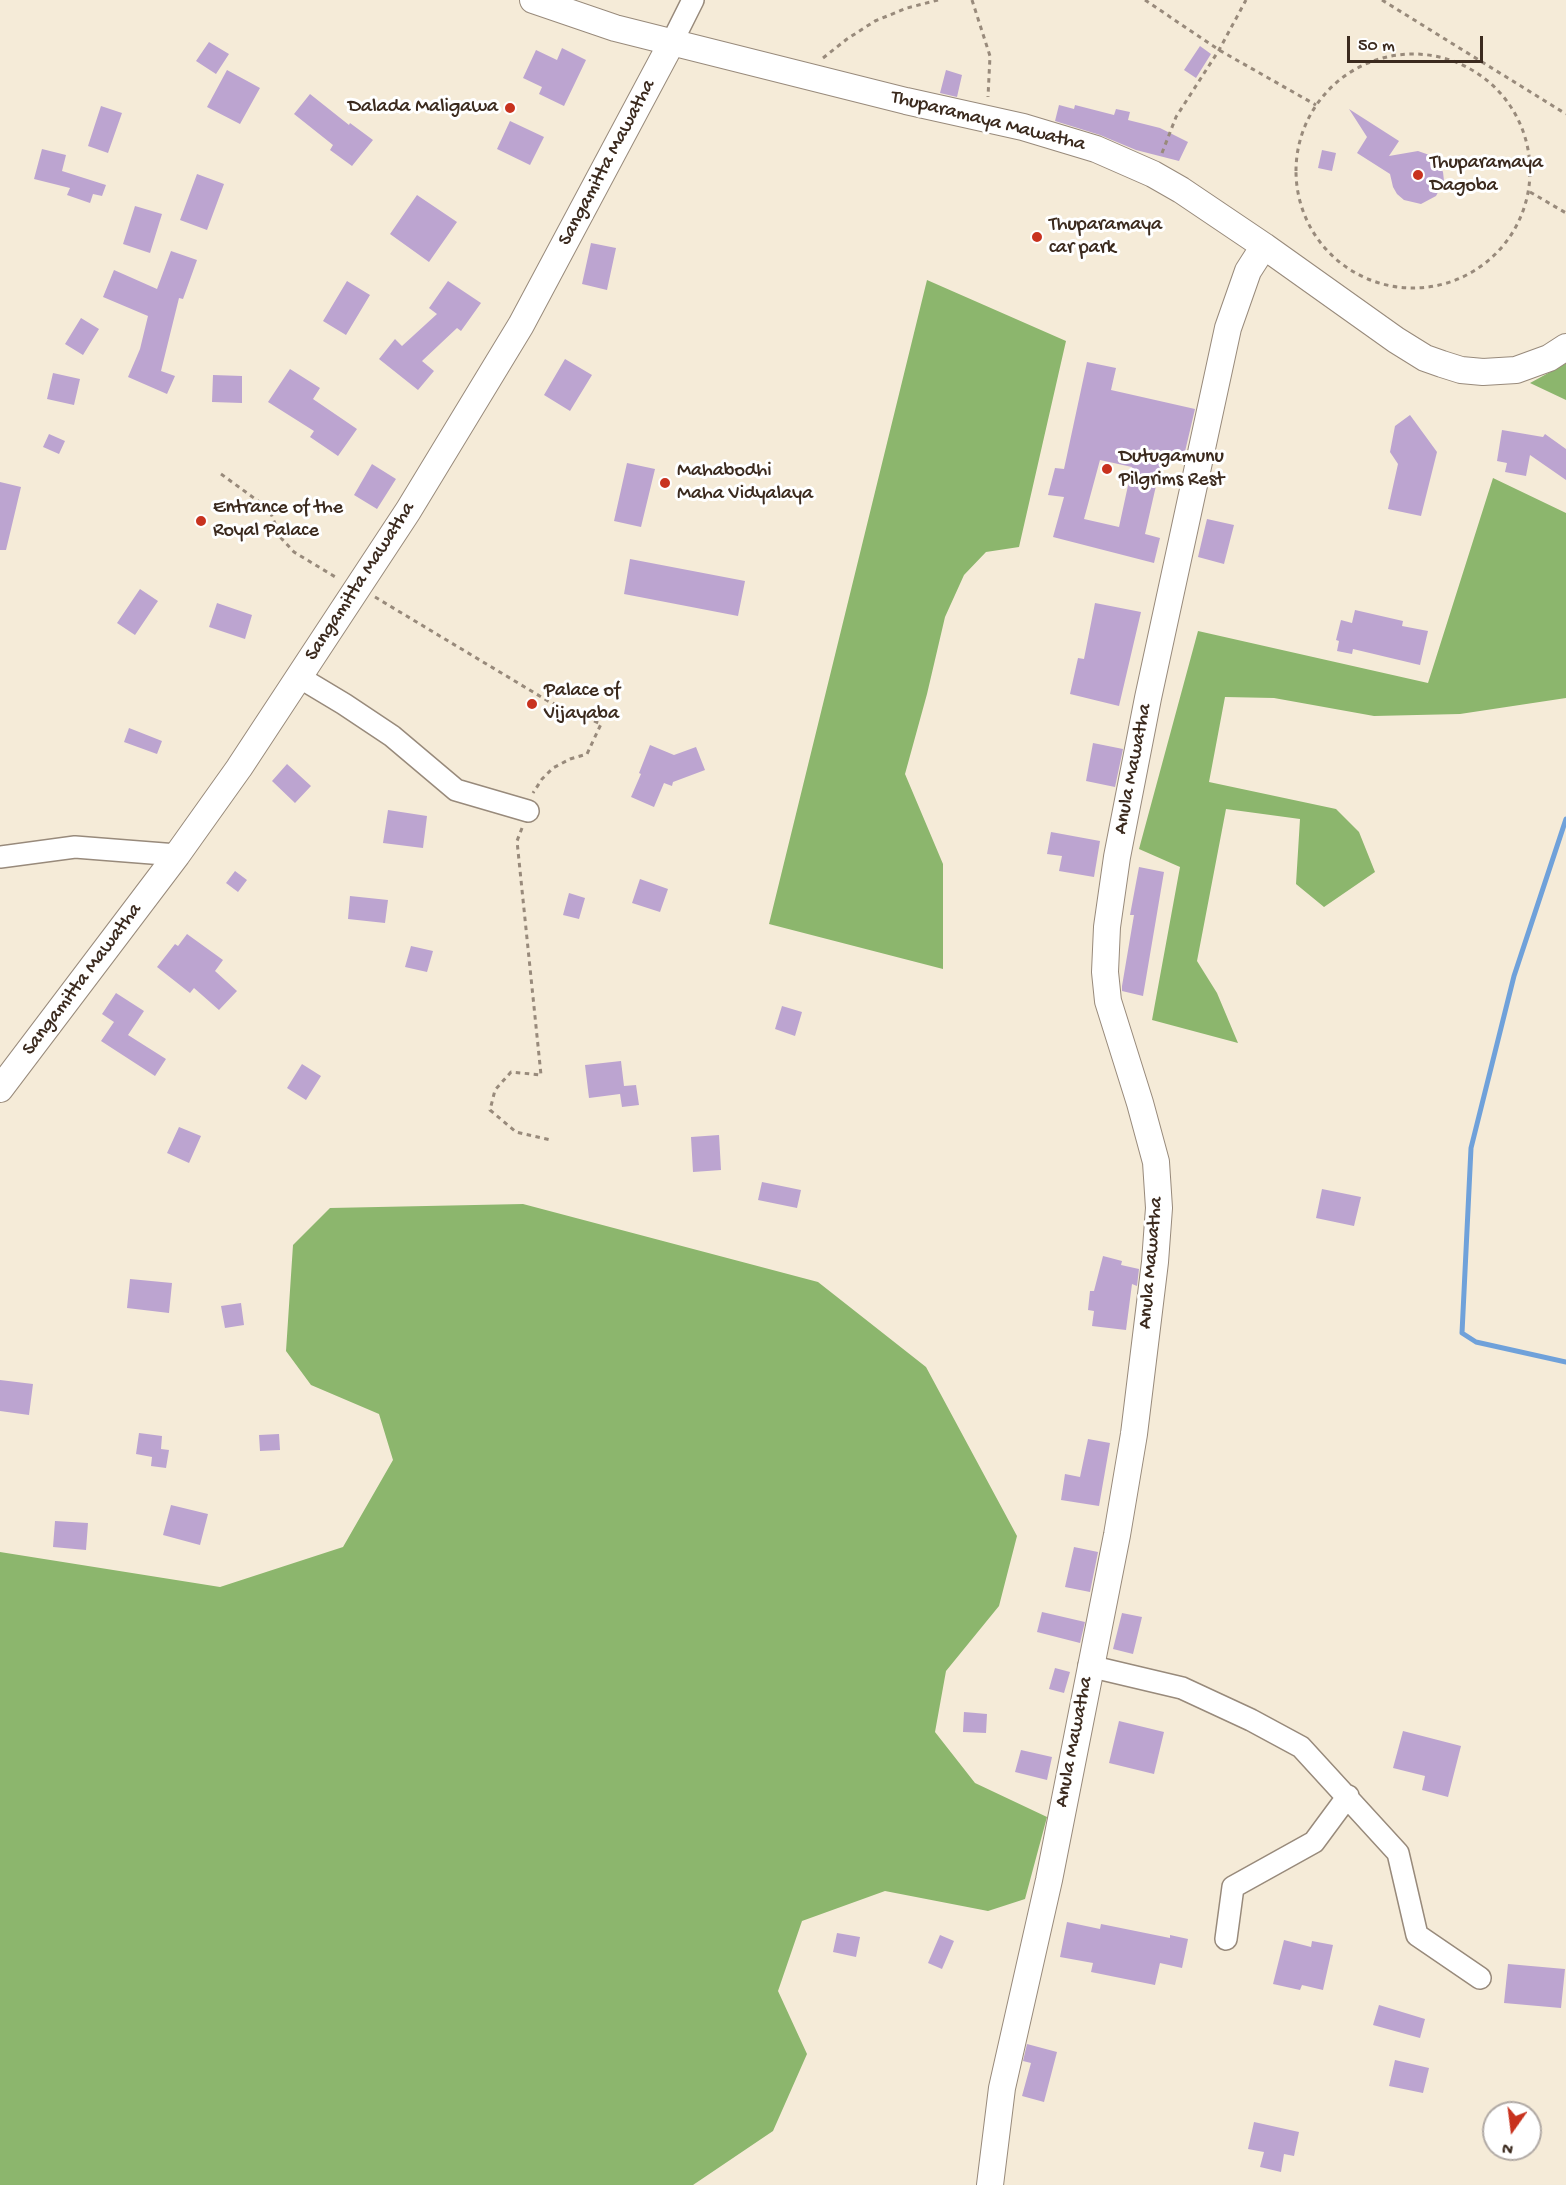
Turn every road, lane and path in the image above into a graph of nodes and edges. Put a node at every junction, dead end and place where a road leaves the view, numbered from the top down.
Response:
1 (533, 0) edge
2 (693, 0) edge
3 (938, 0) edge
4 (972, 0) edge
5 (1145, 0) edge
6 (1246, 0) edge
7 (1382, 0) edge
8 (672, 42) junction
9 (1219, 50) junction
10 (801, 76) junction
11 (1316, 105) junction
12 (1566, 114) edge
13 (986, 118) junction
14 (1153, 174) junction
15 (1530, 192) junction
16 (1566, 213) edge
17 (1264, 246) junction
18 (1566, 347) edge
19 (221, 474) dead end
20 (358, 587) junction
21 (299, 677) junction
22 (528, 811) junction
23 (177, 855) junction
24 (0, 857) edge
25 (0, 1089) edge
26 (550, 1140) dead end
27 (1089, 1666) junction
28 (1348, 1796) junction
29 (1226, 1940) dead end
30 (1480, 1978) dead end
31 (990, 2185) edge

1 - 8 main road, Thuparamaya Mawatha
2 - 8 street
3 - 10 path
4 - 13 path
5 - 9 path
6 - 9 path
7 - 12 path
8 - 10 main road, Thuparamaya Mawatha
8 - 20 main road, Sangamitta Mawatha
9 - 11 path
9 - 14 path
10 - 13 main road, Thuparamaya Mawatha
11 - 15 path
11 - 15 path
13 - 14 main road, Thuparamaya Mawatha
14 - 17 main road, Thuparamaya Mawatha
15 - 16 path
17 - 18 main road, Thuparamaya Mawatha
17 - 27 main road, Anula Mawatha
19 - 20 path
20 - 21 main road, Sangamitta Mawatha
20 - 22 path
21 - 22 street
21 - 23 main road, Sangamitta Mawatha
22 - 26 path
23 - 24 street
23 - 25 main road, Sangamitta Mawatha
27 - 28 street
27 - 31 main road, Anula Mawatha
28 - 29 street
28 - 30 street

